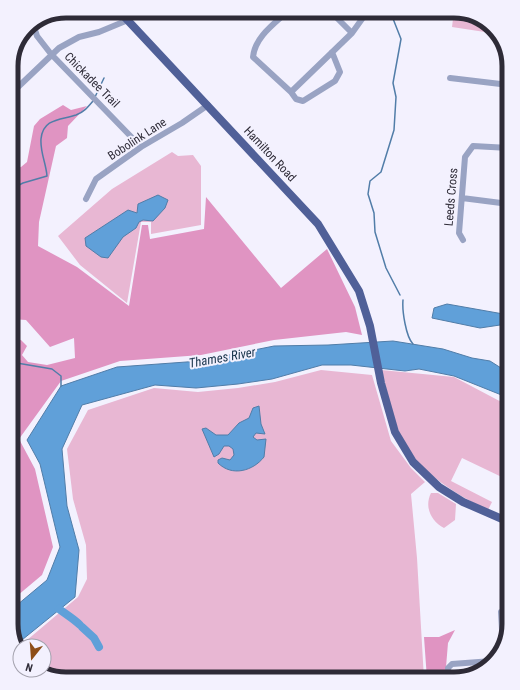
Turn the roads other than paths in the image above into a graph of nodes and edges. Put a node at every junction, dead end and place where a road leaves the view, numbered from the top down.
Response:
1 (280, 18) edge
2 (337, 18) edge
3 (362, 18) edge
4 (128, 20) joint
5 (34, 30) edge
6 (352, 33) junction
7 (332, 52) junction
8 (51, 54) junction
9 (450, 78) dead end
10 (502, 84) edge
11 (18, 85) edge
12 (291, 92) junction
13 (208, 105) junction
14 (141, 147) junction
15 (502, 148) edge
16 (462, 198) junction
17 (86, 199) dead end
18 (502, 203) edge
19 (463, 240) dead end
20 (502, 519) edge
21 (501, 612) dead end
22 (502, 626) edge
23 (484, 662) edge
24 (448, 672) edge

1 - 12 street
2 - 6 street
3 - 6 street
4 - 8 street
4 - 13 main road, Hamilton Road
5 - 8 street, Chickadee Trail
6 - 7 street
7 - 12 street
7 - 12 street
8 - 11 street
8 - 14 street, Chickadee Trail
9 - 10 street
13 - 14 street, Bobolink Lane
13 - 20 main road, Hamilton Road
14 - 17 street, Bobolink Lane
15 - 16 street, Leeds Cross
16 - 18 street
16 - 19 street, Leeds Cross
21 - 22 street
23 - 24 street

